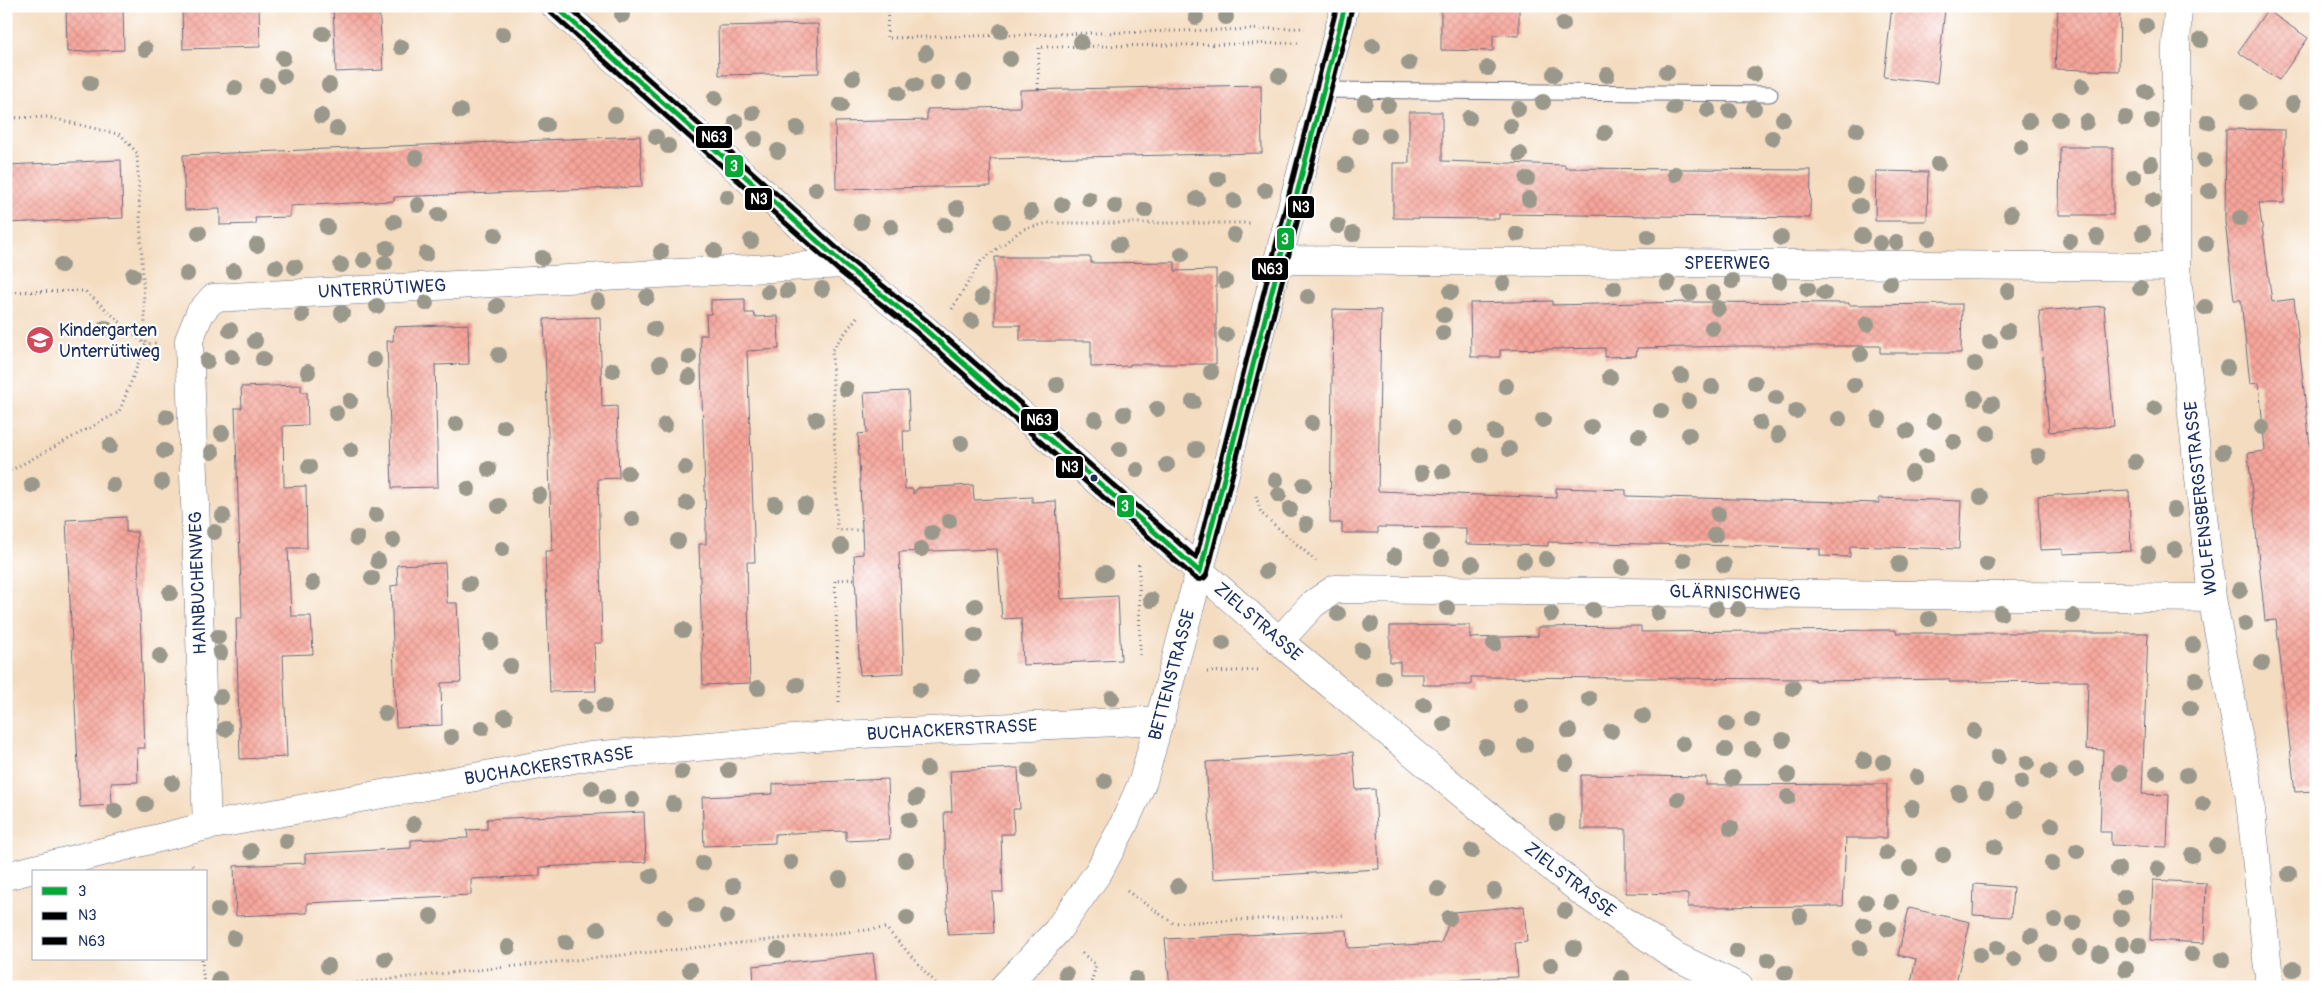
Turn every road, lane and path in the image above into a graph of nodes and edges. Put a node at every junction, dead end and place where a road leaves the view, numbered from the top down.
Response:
1 (555, 6) edge
2 (888, 6) edge
3 (2178, 6) edge
4 (1340, 25) edge
5 (1038, 90) dead end
6 (1322, 90) junction
7 (1770, 94) dead end
8 (6, 118) edge
9 (1253, 223) dead end
10 (1278, 260) junction
11 (843, 264) junction
12 (2176, 267) junction
13 (6, 292) edge
14 (951, 310) dead end
15 (861, 312) dead end
16 (189, 340) junction
17 (146, 344) junction
18 (6, 473) edge
19 (1254, 490) dead end
20 (862, 530) dead end
21 (1139, 556) dead end
22 (1200, 572) junction
23 (855, 578) dead end
24 (1335, 589) junction
25 (2212, 598) junction
26 (1279, 640) junction
27 (1138, 662) dead end
28 (1269, 670) dead end
29 (1203, 672) dead end
30 (1160, 720) junction
31 (840, 735) junction
32 (207, 826) junction
33 (6, 876) edge
34 (1126, 890) dead end
35 (1346, 915) dead end
36 (1075, 947) dead end
37 (202, 960) edge
38 (204, 987) edge
39 (312, 987) edge
40 (939, 987) edge
41 (1004, 987) edge
42 (1090, 987) edge
43 (1739, 987) edge
44 (2270, 987) edge

1 - 11 street, ZIELSTRASSE
2 - 4 path
3 - 12 street, WOLFENSBERGSTRASSE
4 - 5 path
4 - 6 street, BETTENSTRASSE
6 - 7 lane
6 - 10 street, BETTENSTRASSE
8 - 17 path
9 - 14 path
10 - 12 street, SPEERWEG
10 - 22 street, BETTENSTRASSE
11 - 16 street, UNTERRÜTIWEG
11 - 22 street, ZIELSTRASSE
12 - 25 street, WOLFENSBERGSTRASSE
13 - 17 path
15 - 20 path
16 - 17 path
16 - 32 street, HAINBUCHENWEG
17 - 18 path
19 - 24 path
21 - 27 path
22 - 26 street, ZIELSTRASSE
22 - 30 street, BETTENSTRASSE
23 - 31 path
24 - 25 street, GLÄRNISCHWEG
24 - 26 street
25 - 44 street, WOLFENSBERGSTRASSE
26 - 43 street, ZIELSTRASSE
28 - 29 path
30 - 31 street, BUCHACKERSTRASSE
30 - 41 street, BETTENSTRASSE
31 - 32 street, BUCHACKERSTRASSE
32 - 33 street, BUCHACKERSTRASSE
34 - 35 path
36 - 42 path
37 - 38 path
39 - 40 path

